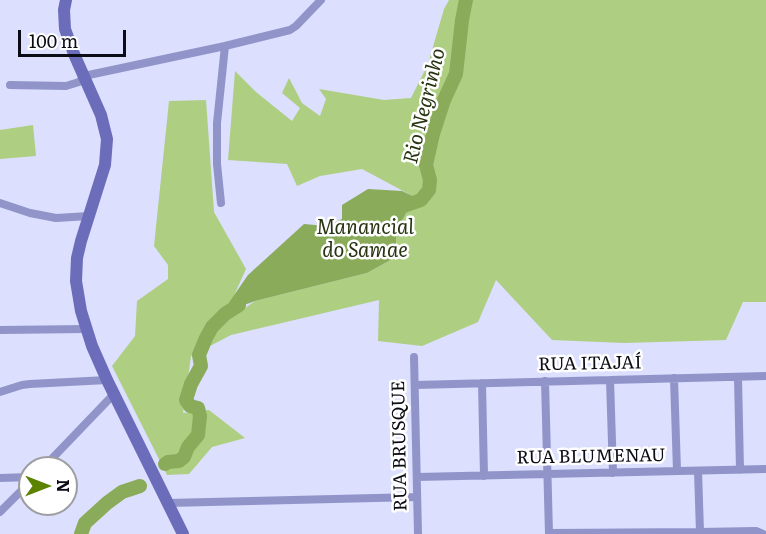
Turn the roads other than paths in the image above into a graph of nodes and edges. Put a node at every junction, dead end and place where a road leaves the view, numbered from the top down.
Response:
1 (66, 0) edge
2 (321, 0) edge
3 (225, 46) junction
4 (84, 76) junction
5 (10, 85) dead end
6 (0, 202) edge
7 (222, 203) dead end
8 (89, 216) junction
9 (86, 329) junction
10 (0, 330) edge
11 (414, 357) dead end
12 (766, 376) edge
13 (738, 377) junction
14 (674, 378) junction
15 (107, 380) junction
16 (610, 380) junction
17 (545, 381) junction
18 (482, 383) junction
19 (415, 385) junction
20 (0, 392) edge
21 (114, 394) junction
22 (55, 456) edge
23 (766, 469) edge
24 (740, 470) junction
25 (677, 471) junction
26 (698, 471) junction
27 (613, 473) junction
28 (548, 474) junction
29 (484, 476) junction
30 (18, 477) edge
31 (417, 477) junction
32 (0, 478) edge
33 (18, 494) edge
34 (417, 497) junction
35 (168, 503) junction
36 (0, 512) edge
37 (700, 532) junction
38 (183, 534) edge
39 (418, 534) edge
40 (549, 534) edge
41 (763, 534) edge

1 - 4 main road
2 - 3 street
3 - 4 street
3 - 7 street
4 - 5 street
4 - 8 main road
6 - 8 street
8 - 9 main road
9 - 10 street
9 - 15 main road
11 - 19 street, RUA BRUSQUE
12 - 13 street, RUA ITAJAÍ
13 - 14 street, RUA ITAJAÍ
13 - 24 street
14 - 16 street, RUA ITAJAÍ
14 - 25 street
15 - 20 street
15 - 21 main road
16 - 17 street, RUA ITAJAÍ
16 - 27 street
17 - 18 street, RUA ITAJAÍ
17 - 28 street
18 - 19 street, RUA ITAJAÍ
18 - 29 street
19 - 31 street, RUA BRUSQUE
21 - 22 street
21 - 35 main road
23 - 24 street, RUA BLUMENAU
24 - 26 street, RUA BLUMENAU
25 - 26 street, RUA BLUMENAU
25 - 27 street, RUA BLUMENAU
26 - 37 street
27 - 28 street, RUA BLUMENAU
28 - 29 street, RUA BLUMENAU
28 - 40 street
29 - 31 street, RUA BLUMENAU
30 - 32 street
31 - 34 street, RUA BRUSQUE
33 - 36 street
34 - 35 street
34 - 39 street, RUA BRUSQUE
35 - 38 main road
37 - 40 street
37 - 41 street

